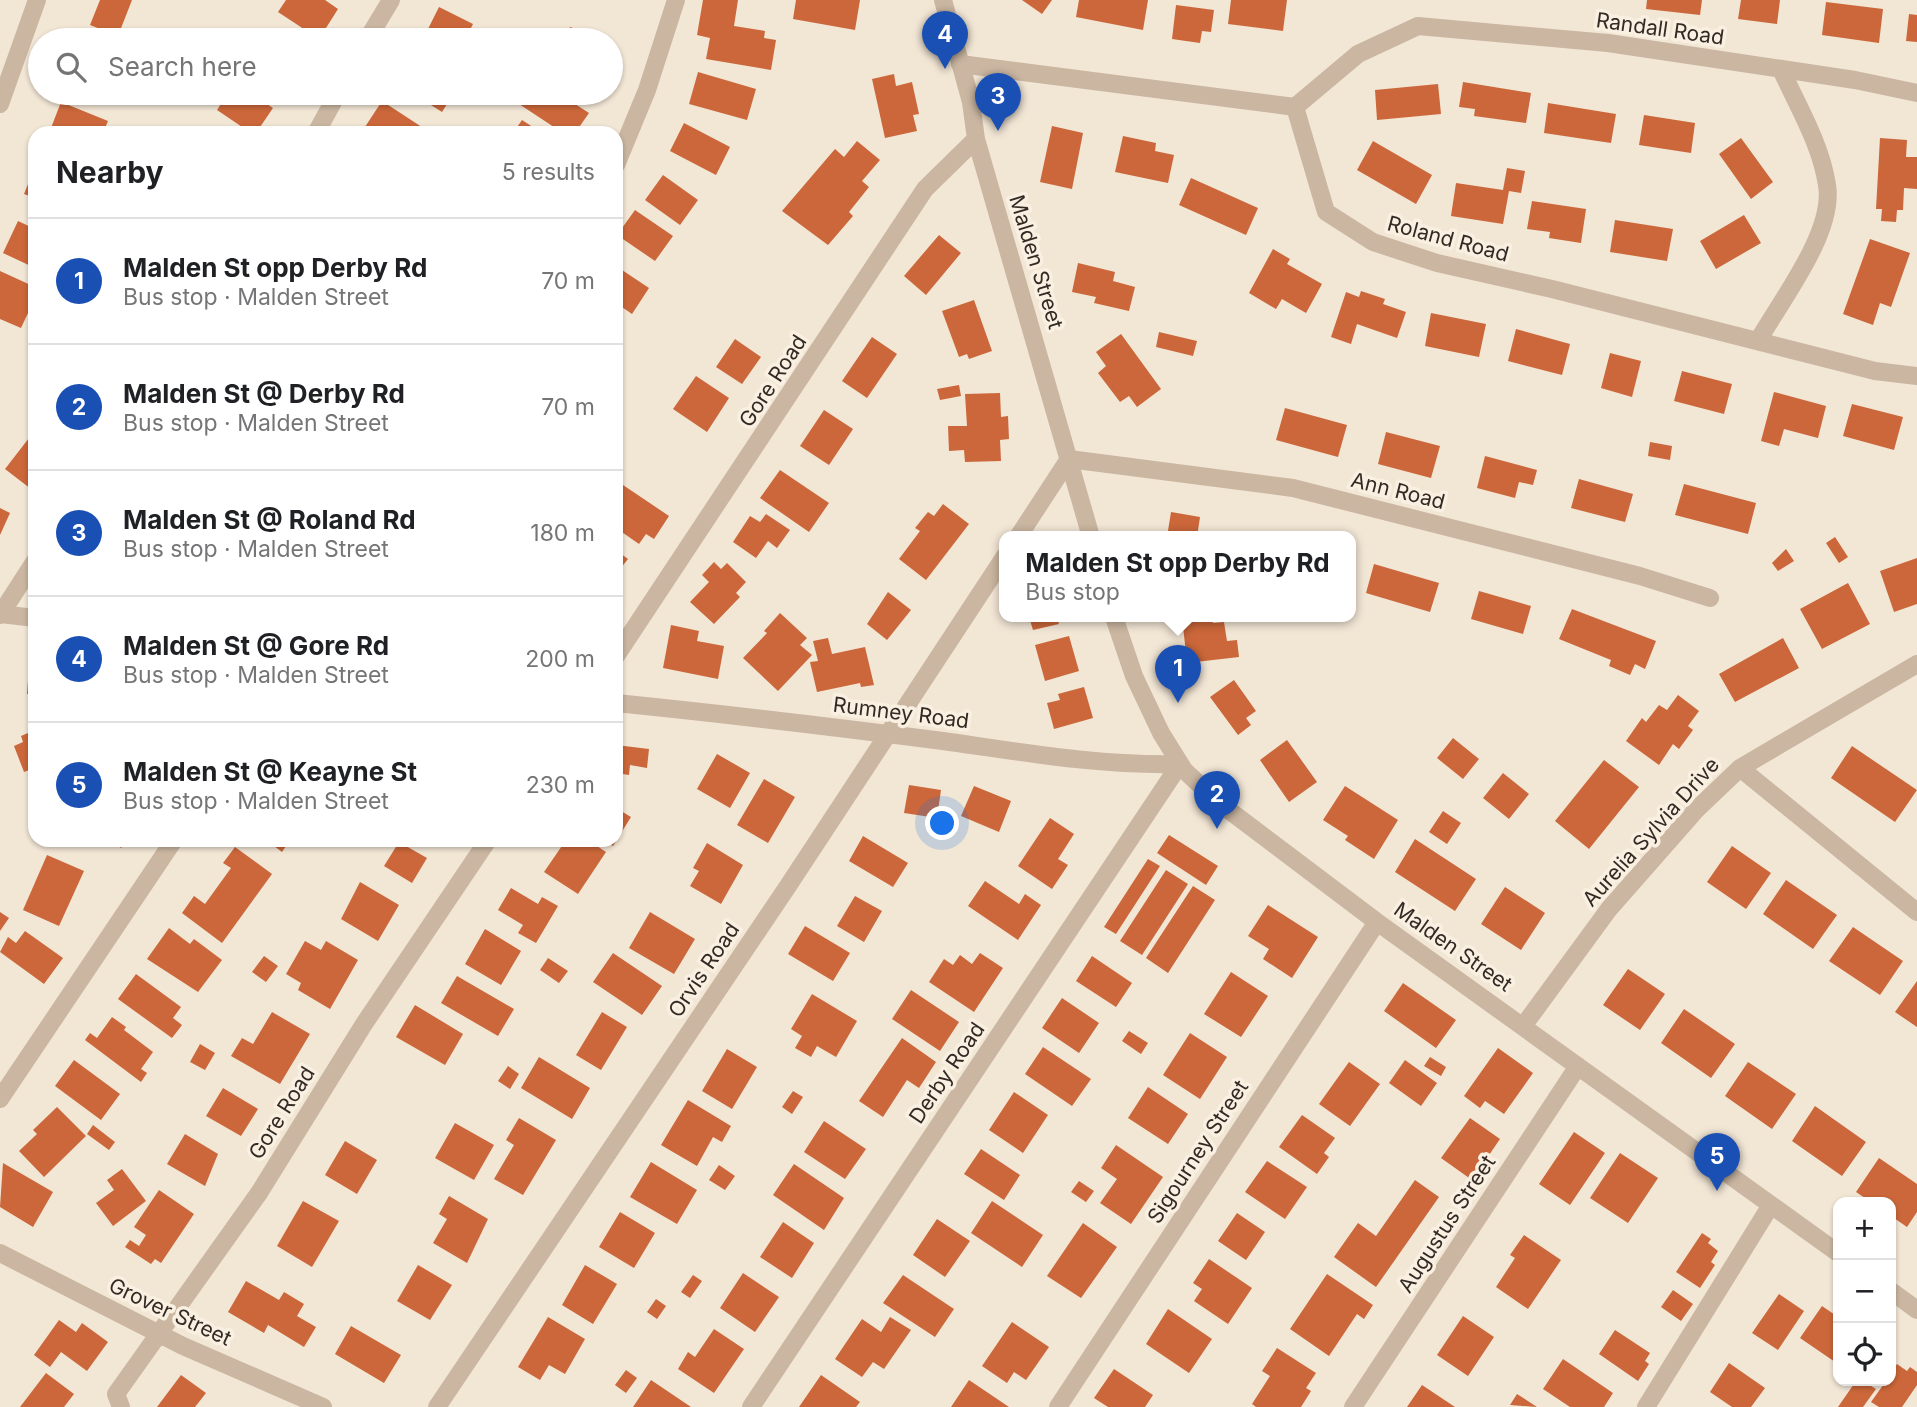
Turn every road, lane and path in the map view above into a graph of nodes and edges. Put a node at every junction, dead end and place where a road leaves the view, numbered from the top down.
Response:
1 (37, 0) edge
2 (391, 0) edge
3 (676, 0) edge
4 (943, 0) edge
5 (374, 28) edge
6 (960, 64) junction
7 (1781, 69) junction
8 (1917, 93) edge
9 (0, 104) edge
10 (331, 105) edge
11 (1295, 107) junction
12 (320, 126) edge
13 (976, 139) junction
14 (623, 148) edge
15 (1758, 341) junction
16 (1917, 376) edge
17 (1069, 459) junction
18 (1021, 531) edge
19 (1089, 531) edge
20 (999, 565) edge
21 (28, 572) edge
22 (1710, 598) dead end
23 (0, 614) edge
24 (28, 617) edge
25 (1116, 622) edge
26 (623, 645) edge
27 (1917, 664) edge
28 (623, 704) edge
29 (888, 734) junction
30 (1180, 764) junction
31 (1740, 768) junction
32 (169, 847) edge
33 (483, 847) edge
34 (1917, 912) edge
35 (1377, 922) junction
36 (1524, 1025) junction
37 (1578, 1066) junction
38 (0, 1099) edge
39 (1771, 1205) junction
40 (1833, 1249) edge
41 (0, 1253) edge
42 (1896, 1295) edge
43 (1917, 1310) edge
44 (159, 1334) junction
45 (121, 1407) edge
46 (324, 1407) edge
47 (437, 1407) edge
48 (751, 1407) edge
49 (1058, 1407) edge
50 (1353, 1407) edge
51 (1646, 1407) edge

1 - 9 street
2 - 5 street
3 - 14 street
4 - 6 street, Malden Street
6 - 11 street
6 - 13 street, Malden Street
7 - 8 street, Randall Road
7 - 11 street, Randall Road
7 - 15 street
10 - 12 street
11 - 15 street, Roland Road
13 - 17 street, Malden Street
13 - 26 street, Gore Road
15 - 16 street, Roland Road
17 - 18 street
17 - 19 street, Malden Street
17 - 22 street, Ann Road
20 - 29 street, Orvis Road
21 - 23 street
23 - 24 street
25 - 30 street, Malden Street
27 - 31 street, Aurelia Sylvia Drive
28 - 29 street, Rumney Road
29 - 30 street, Rumney Road
29 - 47 street, Orvis Road
30 - 35 street, Malden Street
30 - 48 street, Derby Road
31 - 34 street
31 - 36 street, Aurelia Sylvia Drive
32 - 38 street
33 - 44 street, Gore Road
35 - 36 street, Malden Street
35 - 49 street, Sigourney Street
36 - 37 street, Malden Street
37 - 39 street, Malden Street
37 - 50 street, Augustus Street
39 - 40 street, Malden Street
39 - 51 street
41 - 44 street, Grover Street
42 - 43 street
44 - 45 street, Gore Road
44 - 46 street, Grover Street

